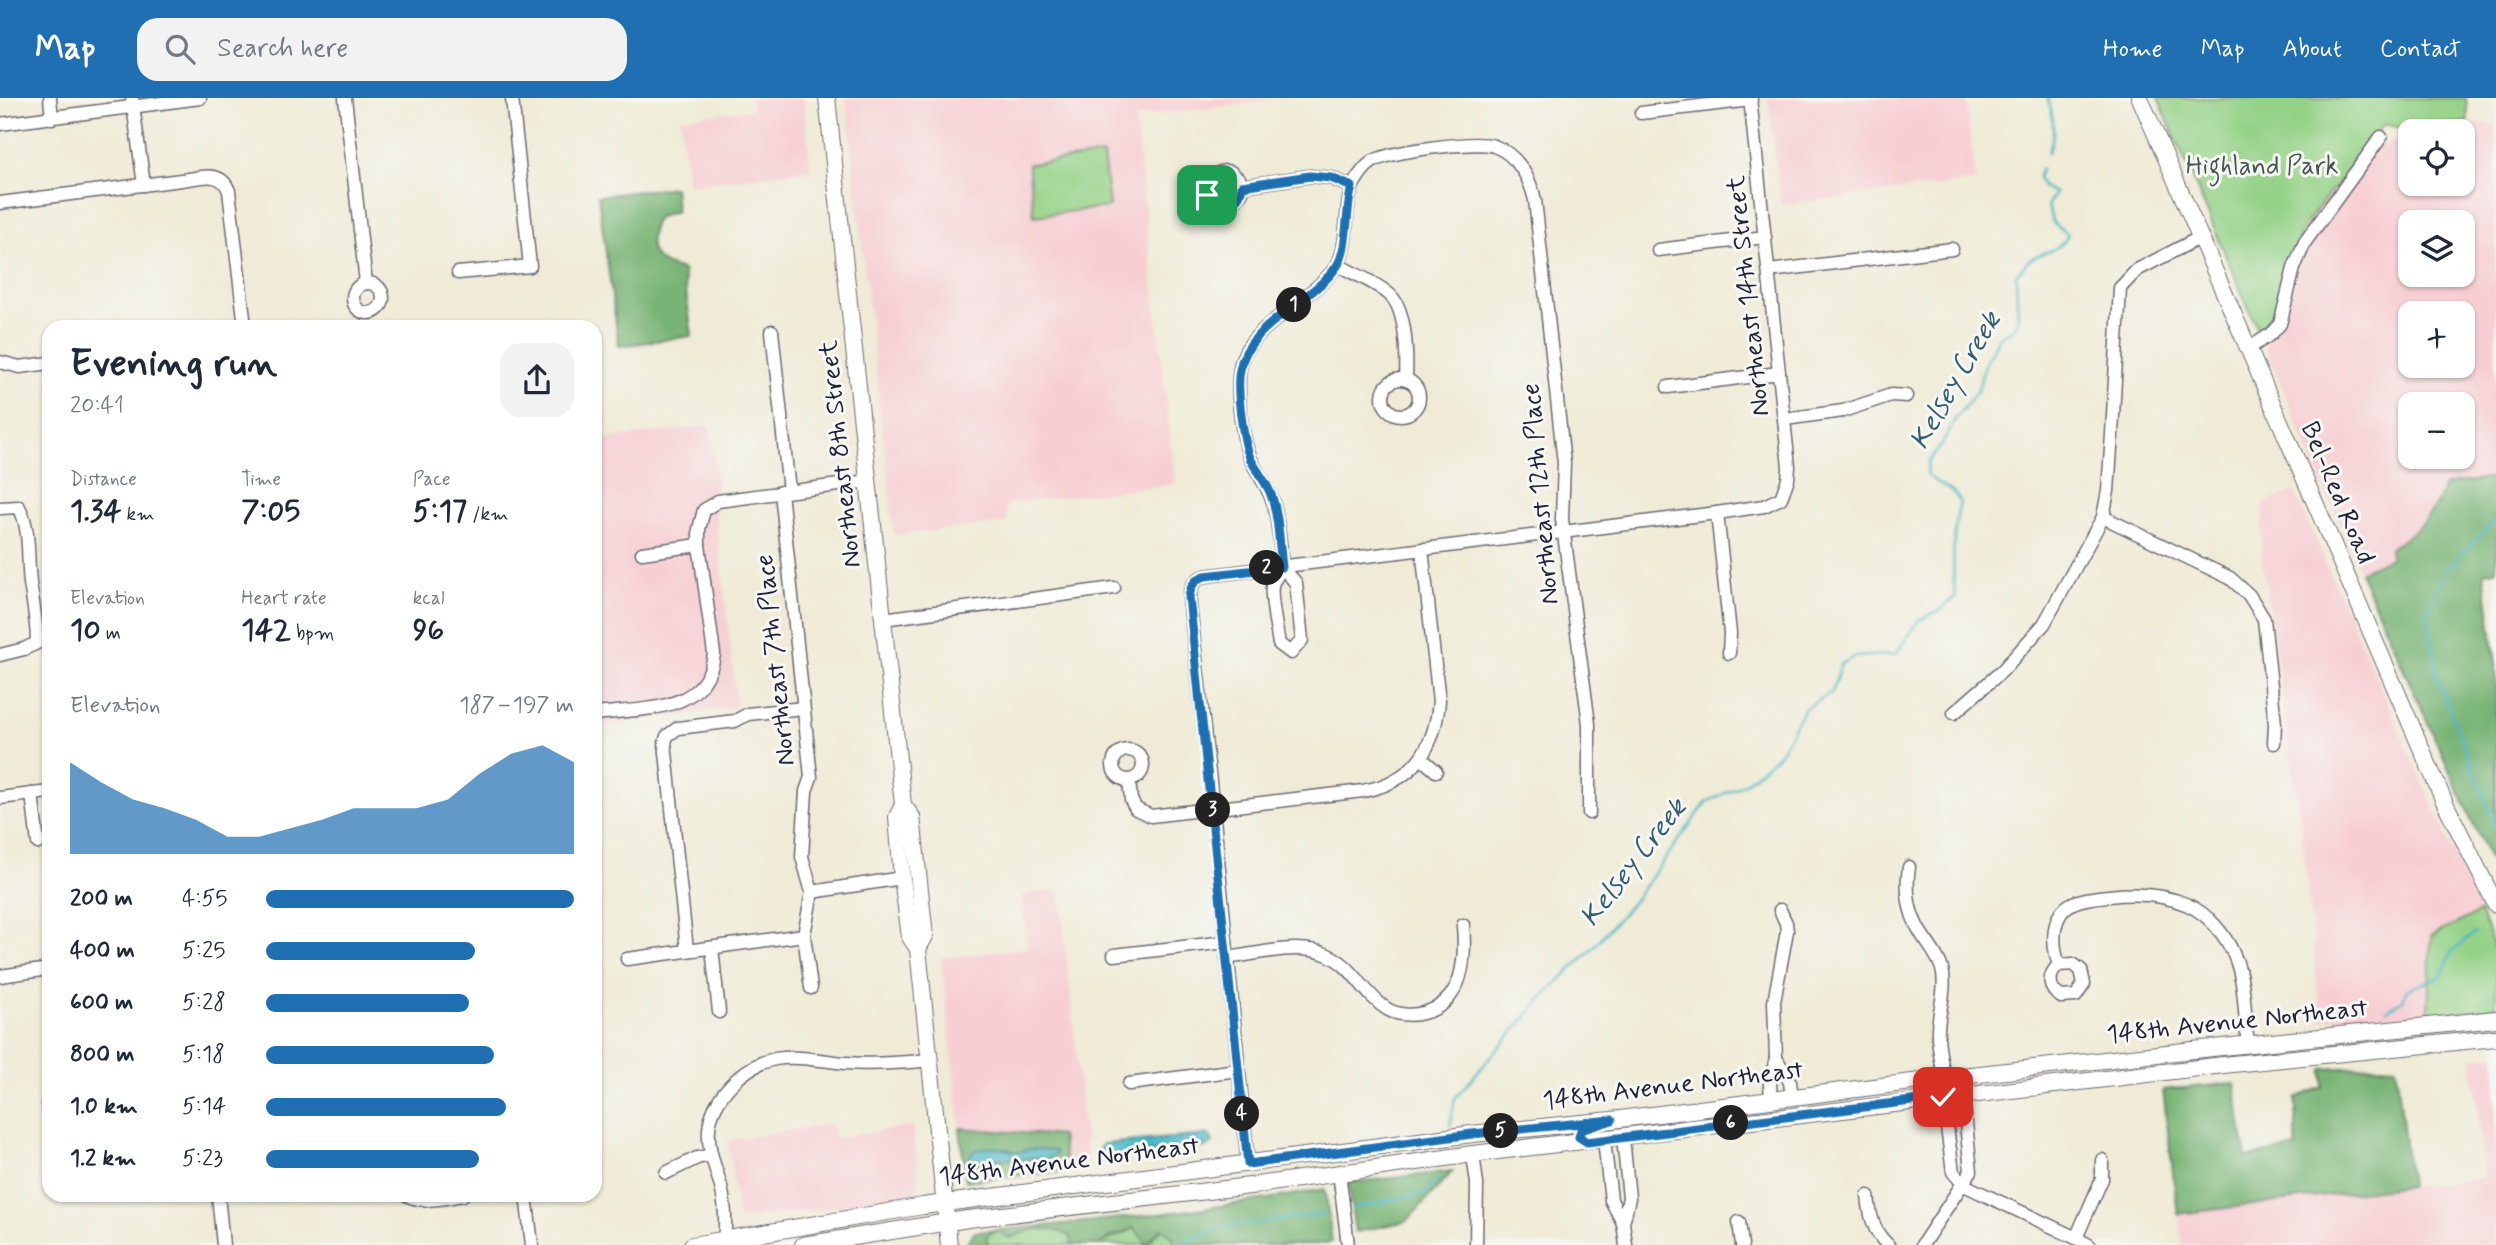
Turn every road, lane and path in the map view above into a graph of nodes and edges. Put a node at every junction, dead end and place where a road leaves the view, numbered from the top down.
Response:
1 (50, 98) edge
2 (200, 98) edge
3 (345, 98) edge
4 (512, 98) edge
5 (827, 98) edge
6 (2140, 98) edge
7 (1750, 99) edge
8 (133, 103) edge
9 (1641, 113) dead end
10 (52, 118) junction
11 (0, 124) edge
12 (2381, 137) dead end
13 (144, 185) junction
14 (1242, 186) dead end
15 (1352, 187) junction
16 (0, 203) edge
17 (1765, 237) junction
18 (2199, 238) junction
19 (1952, 249) dead end
20 (1658, 250) dead end
21 (1338, 265) junction
22 (1769, 271) junction
23 (458, 273) dead end
24 (366, 283) dead end
25 (242, 320) edge
26 (772, 331) dead end
27 (2248, 349) junction
28 (0, 363) edge
29 (42, 364) edge
30 (1779, 373) junction
31 (1406, 380) dead end
32 (1668, 387) dead end
33 (1906, 396) dead end
34 (1785, 419) junction
35 (869, 481) junction
36 (785, 492) junction
37 (0, 508) edge
38 (1717, 513) junction
39 (2103, 517) junction
40 (1564, 532) junction
41 (699, 545) junction
42 (1422, 549) junction
43 (642, 553) dead end
44 (1282, 567) junction
45 (1114, 588) dead end
46 (883, 619) junction
47 (1729, 653) dead end
48 (0, 655) edge
49 (803, 708) junction
50 (602, 712) edge
51 (1954, 713) dead end
52 (2274, 743) dead end
53 (1421, 758) junction
54 (1436, 771) dead end
55 (1129, 780) dead end
56 (42, 793) edge
57 (32, 794) junction
58 (0, 798) edge
59 (903, 805) junction
60 (1213, 809) junction
61 (1589, 813) dead end
62 (38, 843) dead end
63 (1909, 867) dead end
64 (902, 878) junction
65 (812, 892) junction
66 (2496, 905) edge
67 (1780, 911) dead end
68 (1463, 925) dead end
69 (804, 935) junction
70 (1226, 942) junction
71 (712, 948) junction
72 (687, 950) junction
73 (918, 950) junction
74 (1114, 955) dead end
75 (1227, 958) junction
76 (627, 959) dead end
77 (2059, 965) dead end
78 (42, 970) edge
79 (0, 976) edge
80 (811, 988) dead end
81 (719, 1012) dead end
82 (2496, 1019) edge
83 (2496, 1038) edge
84 (2267, 1042) junction
85 (2248, 1044) junction
86 (1776, 1058) junction
87 (930, 1060) junction
88 (2232, 1064) junction
89 (1238, 1070) junction
90 (1944, 1078) junction
91 (1129, 1084) dead end
92 (1836, 1092) junction
93 (1963, 1095) junction
94 (1792, 1097) junction
95 (1943, 1097) junction
96 (1771, 1099) junction
97 (1791, 1115) junction
98 (1612, 1120) junction
99 (1623, 1137) junction
100 (1604, 1140) junction
101 (1587, 1142) junction
102 (1473, 1154) junction
103 (711, 1155) junction
104 (2102, 1160) dead end
105 (1248, 1164) junction
106 (1201, 1171) junction
107 (1339, 1172) junction
108 (666, 1173) dead end
109 (1964, 1185) junction
110 (1868, 1196) dead end
111 (1159, 1197) junction
112 (219, 1202) edge
113 (527, 1202) edge
114 (944, 1203) junction
115 (947, 1222) junction
116 (1739, 1222) dead end
117 (1623, 1223) junction
118 (2076, 1238) junction
119 (724, 1240) junction
120 (753, 1240) edge
121 (223, 1245) edge
122 (531, 1245) edge
123 (692, 1245) edge
124 (803, 1245) edge
125 (949, 1245) edge
126 (1348, 1245) edge
127 (1476, 1245) edge
128 (1626, 1245) edge
129 (1742, 1245) edge
130 (1888, 1245) edge
131 (1922, 1245) edge
132 (2089, 1245) edge

1 - 10 street
2 - 8 street
3 - 24 street
4 - 23 street
5 - 35 main road, Northeast 8th Street
6 - 18 main road, Bel-Red Road
7 - 9 street
7 - 17 street, Northeast 14th Street
8 - 10 street
8 - 13 street
10 - 11 street
12 - 27 street
13 - 16 street
13 - 25 street
14 - 15 street
15 - 21 street
15 - 40 street, Northeast 12th Place
17 - 20 street
17 - 22 street, Northeast 14th Street
18 - 27 main road, Bel-Red Road
18 - 39 street
19 - 22 street
21 - 31 street
21 - 44 street
22 - 30 street, Northeast 14th Street
26 - 36 street, Northeast 7th Place
27 - 66 main road, Bel-Red Road
28 - 29 street
30 - 32 street
30 - 34 street, Northeast 14th Street
33 - 34 street
34 - 38 street, Northeast 14th Street
35 - 36 street
35 - 46 main road, Northeast 8th Street
36 - 41 street
36 - 49 street, Northeast 7th Place
37 - 48 street
38 - 40 street
38 - 47 street
39 - 51 street
39 - 52 street
40 - 42 street
40 - 61 street, Northeast 12th Place
41 - 43 street
41 - 50 street
42 - 44 street
42 - 53 street
44 - 44 street
44 - 60 street
45 - 46 street
46 - 59 main road, Northeast 8th Street
49 - 65 street, Northeast 7th Place
49 - 72 street
53 - 54 street
53 - 60 street
55 - 60 street
56 - 57 street
57 - 58 street
57 - 62 street
59 - 64 main road, Northeast 8th Street
59 - 73 main road, Northeast 8th Street
60 - 70 street
63 - 90 street
64 - 65 street
64 - 73 main road, Northeast 8th Street
65 - 69 street, Northeast 7th Place
67 - 86 street
68 - 75 street
69 - 71 street
69 - 80 street, Northeast 7th Place
70 - 74 street
70 - 75 street
71 - 72 street
71 - 81 street
72 - 76 street
73 - 87 main road, Northeast 8th Street
75 - 89 street
77 - 85 street
78 - 79 street
82 - 84 main road, 148th Avenue Northeast
83 - 88 main road, 148th Avenue Northeast
84 - 85 main road, 148th Avenue Northeast
84 - 88 main road
85 - 90 main road, 148th Avenue Northeast
86 - 94 street
86 - 96 street
87 - 103 street
87 - 114 main road, Northeast 8th Street
88 - 93 main road, 148th Avenue Northeast
89 - 91 street
89 - 105 street
90 - 92 main road, 148th Avenue Northeast
92 - 94 main road, 148th Avenue Northeast
92 - 97 main road
93 - 95 main road, 148th Avenue Northeast
93 - 109 street
94 - 96 main road, 148th Avenue Northeast
95 - 97 main road, 148th Avenue Northeast
95 - 109 street
96 - 98 main road, 148th Avenue Northeast
97 - 99 main road, 148th Avenue Northeast
98 - 101 main road
98 - 105 main road, 148th Avenue Northeast
99 - 100 main road, 148th Avenue Northeast
99 - 117 street
100 - 101 main road, 148th Avenue Northeast
100 - 117 street
101 - 102 main road, 148th Avenue Northeast
102 - 107 main road, 148th Avenue Northeast
102 - 127 street
103 - 108 street
103 - 119 street
104 - 118 street
105 - 106 main road, 148th Avenue Northeast
106 - 111 main road
106 - 114 main road, 148th Avenue Northeast
107 - 111 main road, 148th Avenue Northeast
107 - 126 street
109 - 118 street
109 - 131 street
110 - 130 street
111 - 115 main road, 148th Avenue Northeast
112 - 121 street
113 - 122 street
114 - 115 main road, Northeast 8th Street
114 - 120 main road, 148th Avenue Northeast
115 - 124 main road, 148th Avenue Northeast
115 - 125 main road, Northeast 8th Street
116 - 129 street
117 - 128 street
118 - 132 street
119 - 120 main road, 148th Avenue Northeast
119 - 123 main road, 148th Avenue Northeast

